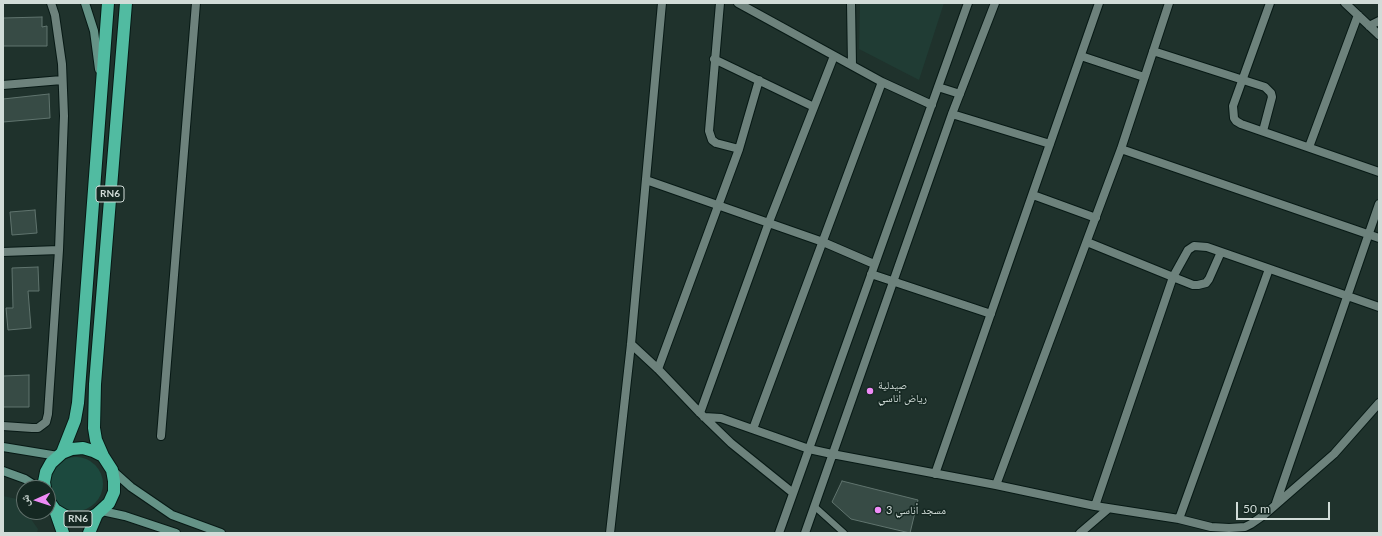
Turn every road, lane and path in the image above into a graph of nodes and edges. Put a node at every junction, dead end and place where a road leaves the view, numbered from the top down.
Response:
1 (51, 3) edge
2 (85, 3) edge
3 (108, 3) edge
4 (126, 3) edge
5 (196, 3) edge
6 (662, 3) edge
7 (720, 3) edge
8 (738, 3) edge
9 (851, 3) edge
10 (968, 3) edge
11 (995, 3) edge
12 (1099, 3) edge
13 (1169, 3) edge
14 (1270, 3) edge
15 (1345, 3) edge
16 (1358, 15) junction
17 (1379, 21) edge
18 (1369, 26) junction
19 (1379, 35) edge
20 (1153, 51) junction
21 (834, 56) junction
22 (1081, 56) junction
23 (714, 59) junction
24 (852, 65) junction
25 (1144, 77) junction
26 (62, 80) junction
27 (759, 80) junction
28 (1241, 80) junction
29 (882, 82) junction
30 (3, 85) edge
31 (938, 87) junction
32 (102, 89) junction
33 (960, 94) junction
34 (932, 105) junction
35 (814, 107) junction
36 (952, 114) junction
37 (1263, 131) junction
38 (1050, 144) junction
39 (1309, 147) junction
40 (738, 149) junction
41 (1121, 149) junction
42 (1379, 172) edge
43 (646, 180) junction
44 (1033, 195) junction
45 (1379, 204) edge
46 (718, 205) junction
47 (1096, 218) junction
48 (769, 222) junction
49 (1368, 234) junction
50 (1379, 238) edge
51 (823, 242) junction
52 (1087, 242) junction
53 (59, 250) junction
54 (3, 252) edge
55 (1221, 252) junction
56 (874, 264) junction
57 (1269, 269) junction
58 (871, 274) junction
59 (1173, 277) junction
60 (893, 281) junction
61 (1348, 296) junction
62 (1379, 307) edge
63 (991, 314) junction
64 (631, 344) junction
65 (658, 369) junction
66 (1379, 403) edge
67 (702, 415) junction
68 (3, 426) edge
69 (753, 429) junction
70 (160, 436) dead end
71 (3, 447) edge
72 (809, 449) junction
73 (60, 454) junction
74 (832, 454) junction
75 (103, 456) junction
76 (112, 470) junction
77 (3, 471) edge
78 (935, 474) junction
79 (27, 480) edge
80 (44, 480) edge
81 (996, 485) junction
82 (793, 492) junction
83 (1276, 503) junction
84 (814, 506) junction
85 (1095, 506) junction
86 (56, 508) edge
87 (1108, 509) junction
88 (100, 513) junction
89 (56, 515) edge
90 (1179, 519) junction
91 (63, 533) edge
92 (89, 533) edge
93 (176, 533) edge
94 (221, 533) edge
95 (610, 533) edge
96 (779, 533) edge
97 (805, 533) edge
98 (844, 533) edge
99 (1080, 533) edge

1 - 26 street
2 - 32 street
3 - 32 highway, RN6
4 - 75 highway, RN6
5 - 70 street
6 - 43 street
7 - 23 street
8 - 21 street
9 - 24 street
10 - 31 street
11 - 33 street
12 - 22 street
13 - 20 street
14 - 28 street
15 - 16 street
16 - 18 street
16 - 39 street
17 - 18 street
18 - 19 street
20 - 25 street
20 - 28 street
21 - 24 street
21 - 35 street
22 - 25 street
22 - 38 street
23 - 27 street
23 - 40 street
24 - 29 street
25 - 41 street
26 - 30 street
26 - 53 street
27 - 35 street
27 - 40 street
28 - 37 street
28 - 37 street
29 - 34 street
29 - 51 street
31 - 33 street
31 - 34 street
32 - 73 highway, RN6
33 - 36 street
34 - 56 street
35 - 48 street
36 - 38 street
36 - 60 street
37 - 39 street
38 - 44 street
39 - 42 street
40 - 46 street
41 - 47 street
41 - 49 street
43 - 46 street
43 - 64 street
44 - 47 street
44 - 63 street
45 - 49 street
46 - 48 street
46 - 65 street
47 - 52 street
48 - 51 street
48 - 67 street
49 - 50 street
49 - 61 street
51 - 56 street
51 - 69 street
52 - 59 street
52 - 81 street
53 - 54 street
53 - 68 street
55 - 57 street
55 - 59 street
55 - 59 street
56 - 58 street
57 - 61 street
57 - 90 street
58 - 60 street
58 - 72 street
59 - 85 street
60 - 63 street
60 - 74 street
61 - 62 street
61 - 83 street
63 - 78 street
64 - 65 street
64 - 95 street
65 - 67 street
66 - 83 street
67 - 69 street
67 - 82 street
69 - 72 street
71 - 73 street
72 - 74 street
72 - 82 street
73 - 75 highway
73 - 80 highway, RN6
74 - 78 street
74 - 84 street
75 - 76 highway, RN6
76 - 88 highway, RN6
76 - 94 street
77 - 79 street
78 - 81 street
81 - 85 street
82 - 96 street
83 - 90 street
84 - 97 street
84 - 98 lane
85 - 87 street
86 - 88 highway, RN6
87 - 90 street
87 - 99 street
88 - 92 highway, RN6
88 - 93 street
89 - 91 highway, RN6

